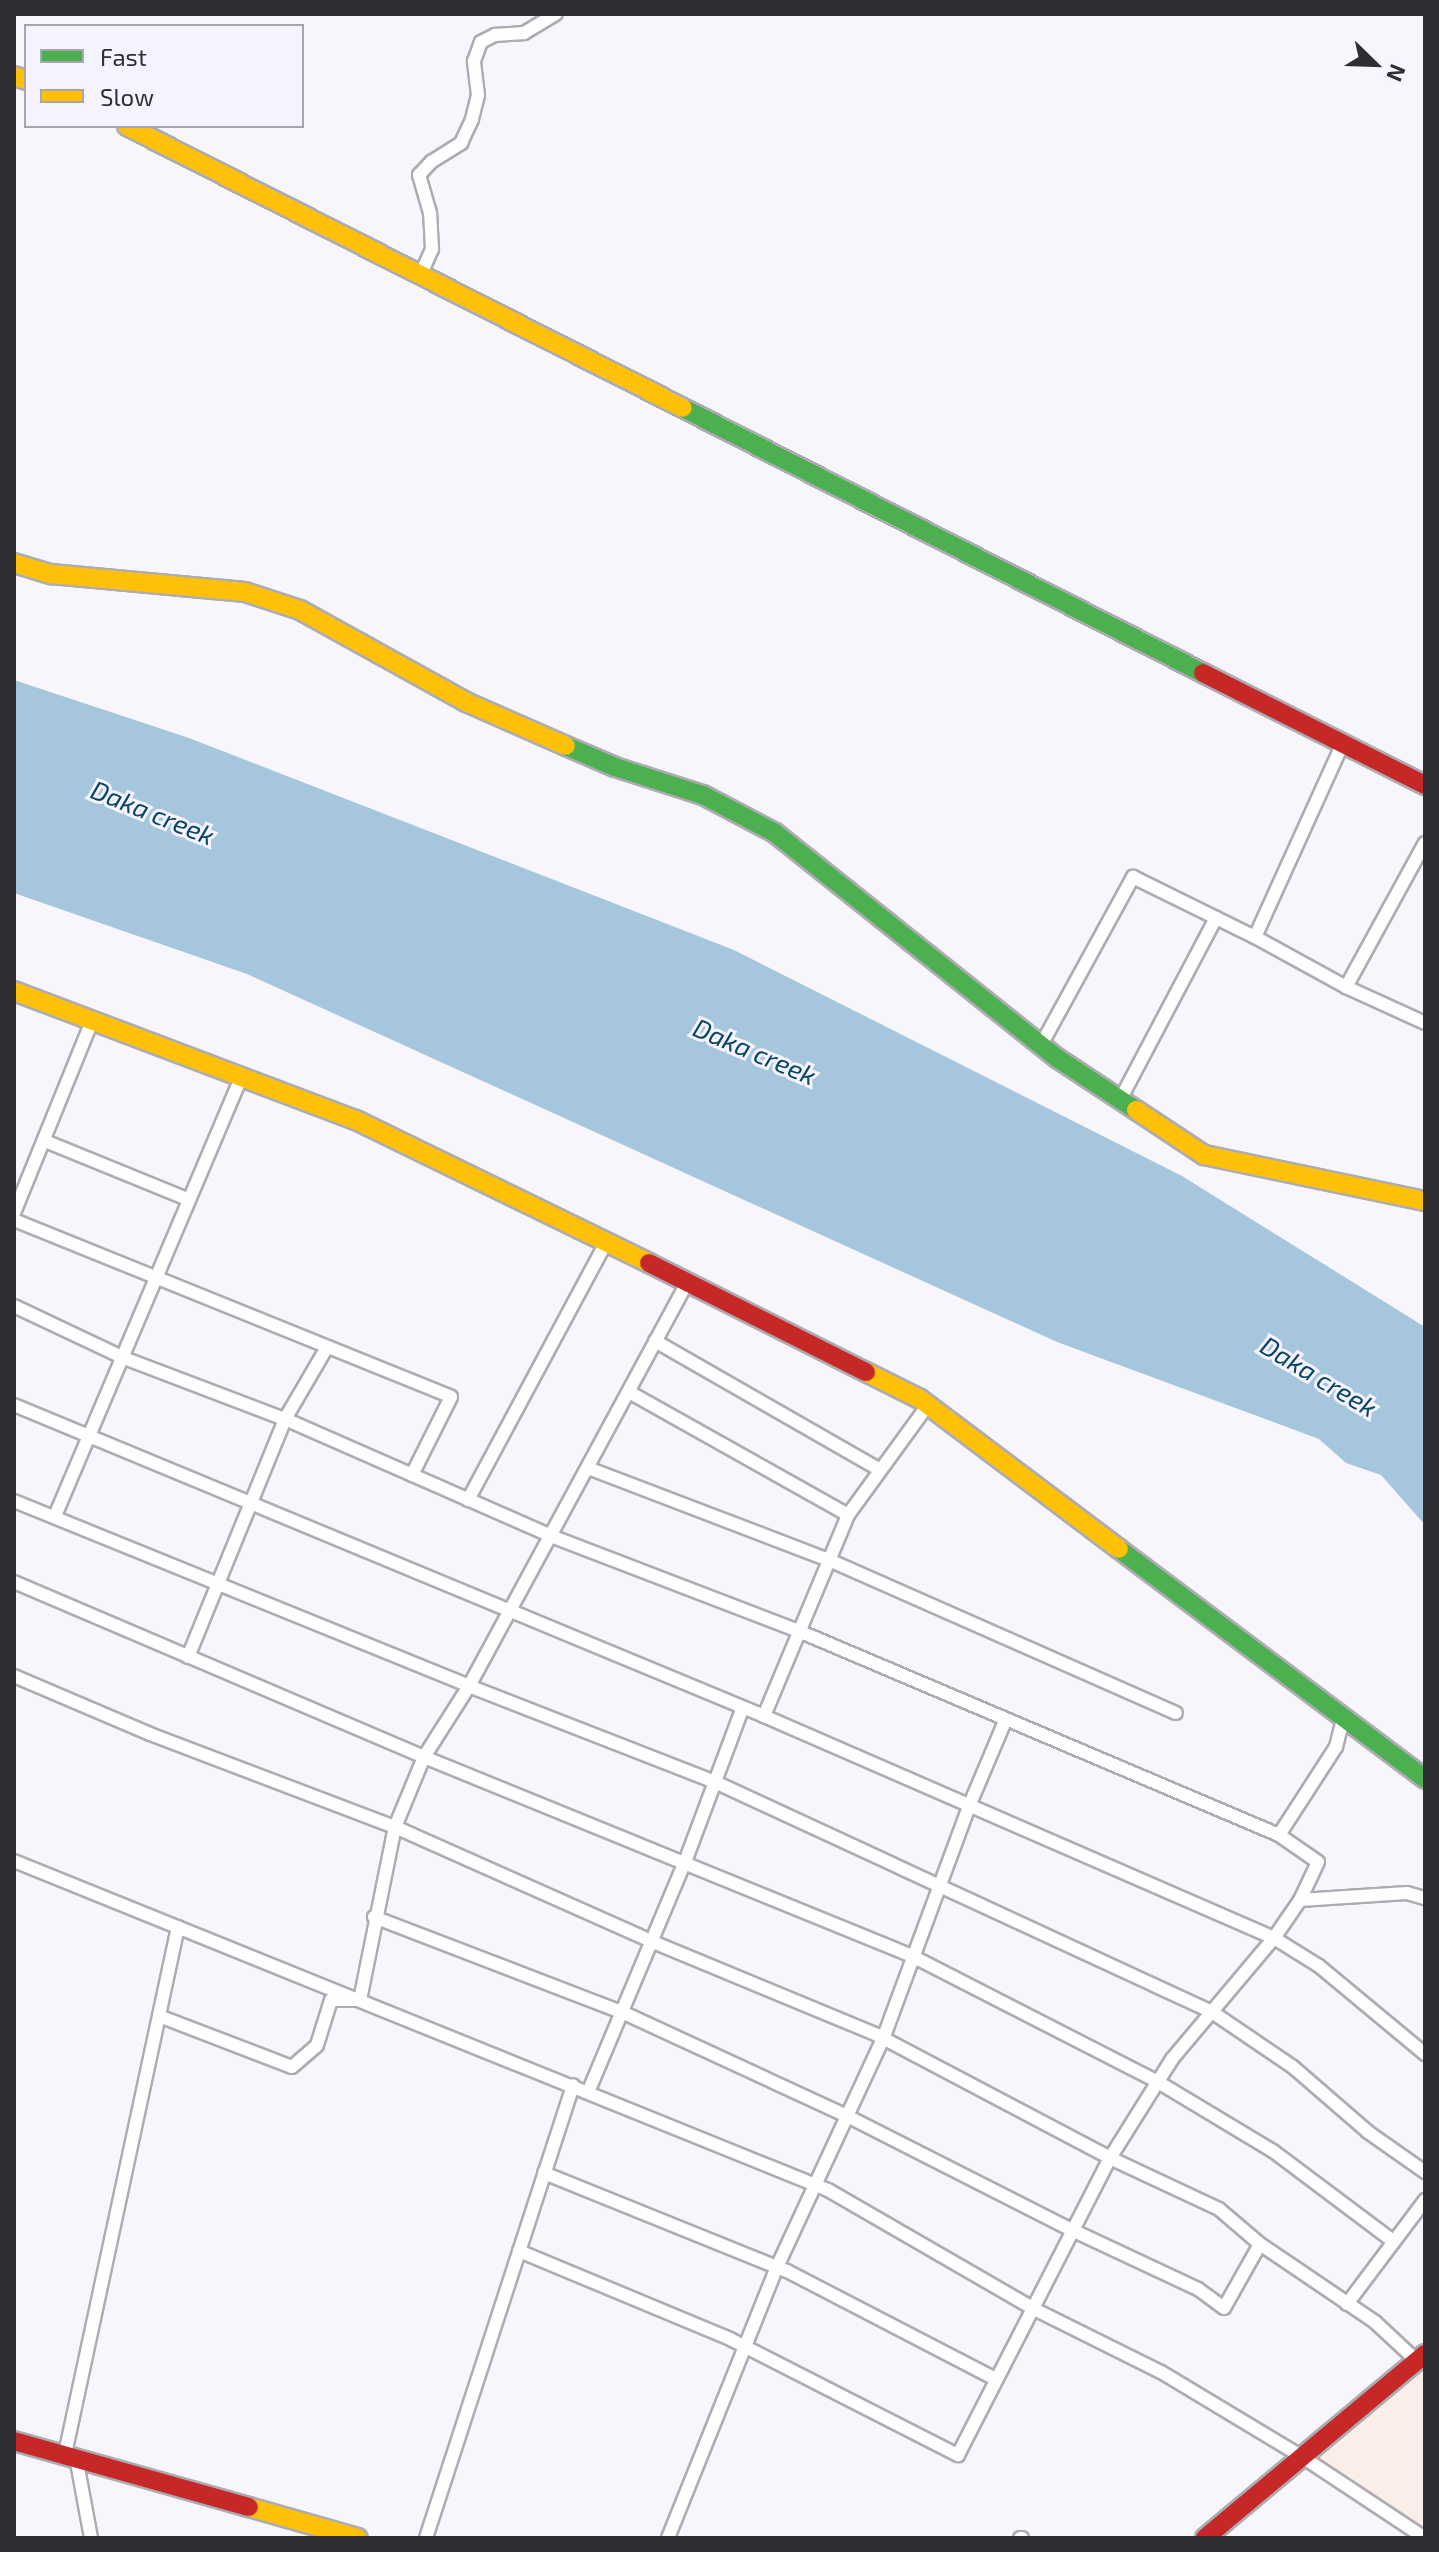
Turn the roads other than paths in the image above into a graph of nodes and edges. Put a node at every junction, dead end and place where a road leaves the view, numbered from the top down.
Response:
1 (556, 14) edge
2 (131, 128) edge
3 (420, 276) junction
4 (14, 563) edge
5 (1343, 743) junction
6 (1425, 785) edge
7 (1425, 843) edge
8 (1216, 918) junction
9 (1255, 937) junction
10 (1346, 987) junction
11 (14, 991) edge
12 (91, 1023) junction
13 (1425, 1023) edge
14 (1041, 1045) junction
15 (241, 1077) junction
16 (1120, 1100) junction
17 (45, 1141) junction
18 (187, 1199) junction
19 (1425, 1201) edge
20 (14, 1213) edge
21 (14, 1220) edge
22 (607, 1241) junction
23 (156, 1277) junction
24 (688, 1281) junction
25 (14, 1306) edge
26 (655, 1341) junction
27 (327, 1347) junction
28 (124, 1358) junction
29 (629, 1392) junction
30 (14, 1405) edge
31 (928, 1405) junction
32 (285, 1419) junction
33 (87, 1435) junction
34 (588, 1468) junction
35 (880, 1470) junction
36 (412, 1475) junction
37 (468, 1500) junction
38 (14, 1501) edge
39 (252, 1504) junction
40 (848, 1515) junction
41 (55, 1516) junction
42 (551, 1536) junction
43 (829, 1560) junction
44 (14, 1582) edge
45 (219, 1584) junction
46 (510, 1612) junction
47 (801, 1632) junction
48 (188, 1657) junction
49 (14, 1676) edge
50 (469, 1686) junction
51 (743, 1707) junction
52 (1176, 1713) dead end
53 (764, 1716) junction
54 (1344, 1716) junction
55 (1005, 1721) junction
56 (424, 1757) junction
57 (1425, 1779) edge
58 (715, 1782) junction
59 (970, 1804) junction
60 (395, 1827) junction
61 (1279, 1835) junction
62 (14, 1861) edge
63 (685, 1862) junction
64 (939, 1886) junction
65 (1425, 1898) edge
66 (1300, 1900) junction
67 (374, 1917) junction
68 (178, 1927) junction
69 (1274, 1938) junction
70 (653, 1942) junction
71 (912, 1956) junction
72 (360, 2000) junction
73 (1212, 2012) junction
74 (624, 2013) junction
75 (159, 2016) junction
76 (883, 2039) junction
77 (1425, 2054) edge
78 (1158, 2082) junction
79 (573, 2085) junction
80 (589, 2090) junction
81 (849, 2117) junction
82 (1110, 2158) junction
83 (1425, 2172) edge
84 (544, 2173) junction
85 (817, 2186) junction
86 (1425, 2200) edge
87 (1072, 2230) junction
88 (1394, 2242) junction
89 (1260, 2244) junction
90 (519, 2251) junction
91 (777, 2267) junction
92 (1347, 2304) junction
93 (1032, 2308) junction
94 (744, 2347) junction
95 (1421, 2358) edge
96 (995, 2379) junction
97 (14, 2441) edge
98 (71, 2455) junction
99 (1301, 2456) junction
100 (91, 2538) edge
101 (358, 2538) edge
102 (426, 2538) edge
103 (668, 2538) edge
104 (1205, 2538) edge
105 (1425, 2538) edge

1 - 3 street
2 - 3 street
3 - 5 street
4 - 14 street
5 - 6 street
5 - 9 street
7 - 10 street
8 - 9 street
8 - 14 street
8 - 16 street
9 - 10 street
10 - 13 street
11 - 12 street
12 - 15 street
12 - 17 street
14 - 16 street
15 - 18 street
15 - 22 street
16 - 19 street
17 - 18 street
17 - 20 street
18 - 23 street
21 - 23 street
22 - 24 street
22 - 37 street
23 - 27 street
23 - 28 street
24 - 26 street
24 - 31 street
25 - 28 street
26 - 29 street
26 - 35 street
27 - 32 street
27 - 36 street
28 - 32 street
28 - 33 street
29 - 34 street
29 - 40 street
30 - 33 street
31 - 35 street
31 - 54 street
32 - 36 street
32 - 39 street
33 - 39 street
33 - 41 street
34 - 42 street
34 - 43 street
35 - 40 street
36 - 37 street
37 - 42 street
38 - 41 street
39 - 45 street
39 - 46 street
40 - 43 street
41 - 45 street
42 - 46 street
42 - 47 street
43 - 47 street
43 - 52 street
44 - 48 street
45 - 48 street
45 - 50 street
46 - 50 street
46 - 51 street
47 - 53 street
47 - 55 street
48 - 56 street
49 - 60 street
50 - 56 street
50 - 58 street
51 - 53 street
51 - 58 street
53 - 59 street
54 - 57 street
54 - 61 street
55 - 59 street
55 - 61 street
56 - 60 street
56 - 63 street
58 - 63 street
58 - 64 street
59 - 64 street
59 - 69 street
60 - 67 street
60 - 70 street
61 - 66 street
62 - 68 street
63 - 70 street
63 - 71 street
64 - 71 street
64 - 73 street
65 - 66 street
66 - 69 street
67 - 72 street
67 - 74 street
68 - 72 street
68 - 75 street
69 - 73 street
69 - 77 street
70 - 74 street
70 - 76 street
71 - 76 street
71 - 78 street
72 - 75 street
72 - 79 street
73 - 78 street
73 - 83 street
74 - 80 street
74 - 81 street
75 - 98 street
76 - 81 street
76 - 82 street
78 - 82 street
78 - 88 street
79 - 80 street
79 - 84 street
80 - 85 street
81 - 85 street
81 - 87 street
82 - 87 street
82 - 89 street
84 - 90 street
84 - 91 street
85 - 91 street
85 - 93 street
86 - 88 street
87 - 89 street
87 - 93 street
88 - 92 street
89 - 92 street
90 - 94 street
90 - 102 street
91 - 94 street
91 - 96 street
92 - 95 street
93 - 96 street
93 - 99 street
94 - 96 street
94 - 103 street
95 - 99 street
97 - 98 street
98 - 100 street
98 - 101 street
99 - 104 street
99 - 105 street

